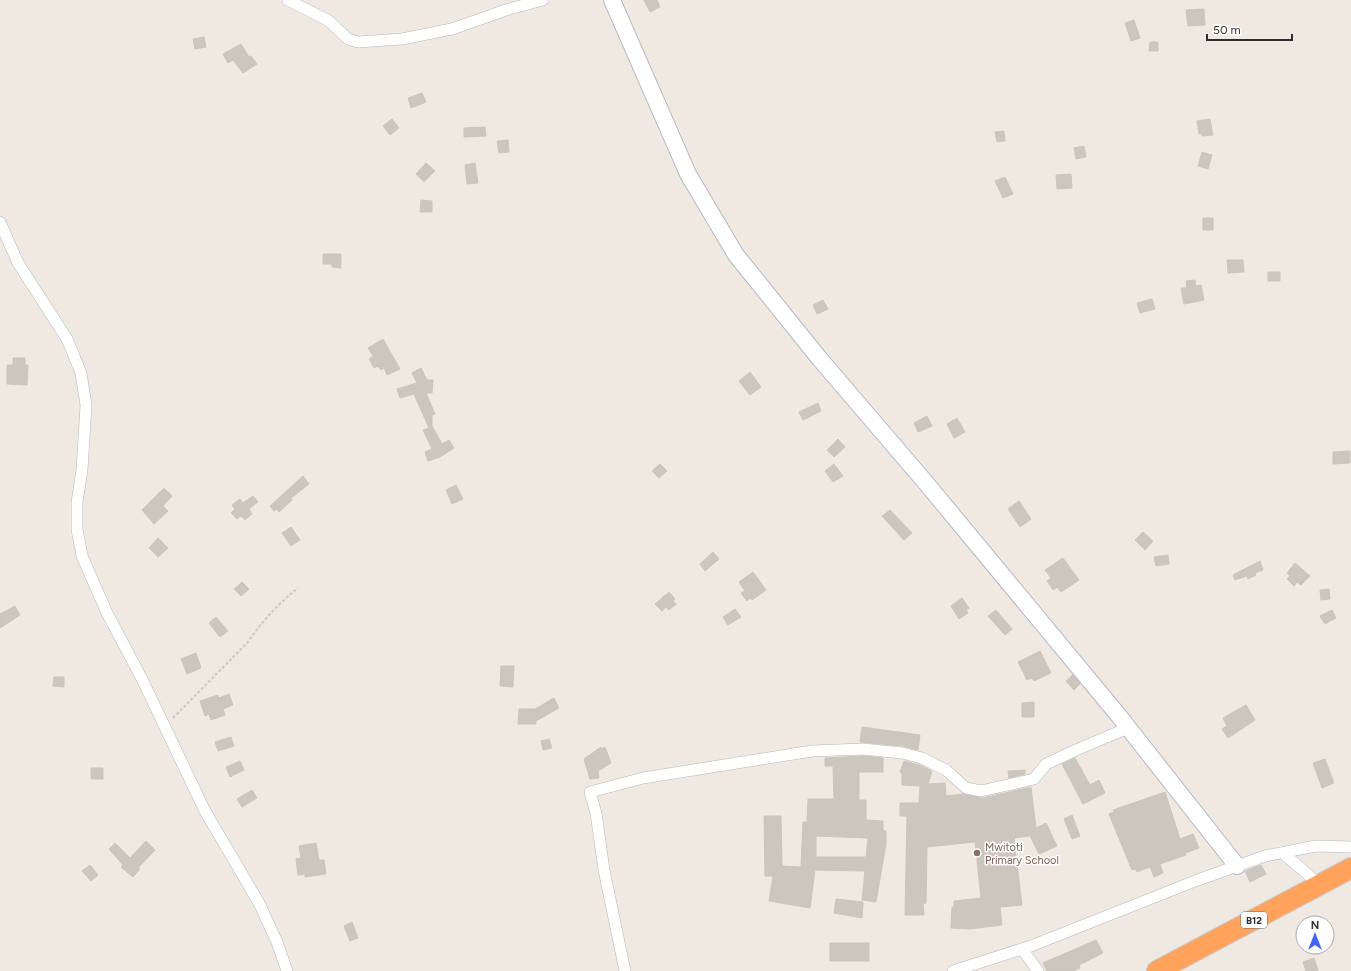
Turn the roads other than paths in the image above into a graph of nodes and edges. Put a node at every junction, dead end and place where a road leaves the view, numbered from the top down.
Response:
1 (288, 0) edge
2 (544, 0) edge
3 (612, 0) edge
4 (0, 222) edge
5 (1128, 728) junction
6 (1351, 847) edge
7 (1283, 853) junction
8 (1237, 866) junction
9 (1351, 868) edge
10 (1320, 885) junction
11 (1022, 949) junction
12 (287, 971) edge
13 (625, 971) edge
14 (953, 971) edge
15 (1038, 971) edge
16 (1157, 971) edge

1 - 2 street
3 - 5 street
4 - 12 street
5 - 8 street
5 - 13 street
6 - 7 street
7 - 8 street
7 - 10 street
8 - 11 street
9 - 10 highway, B12
10 - 16 highway, B12
11 - 14 street
11 - 15 street

